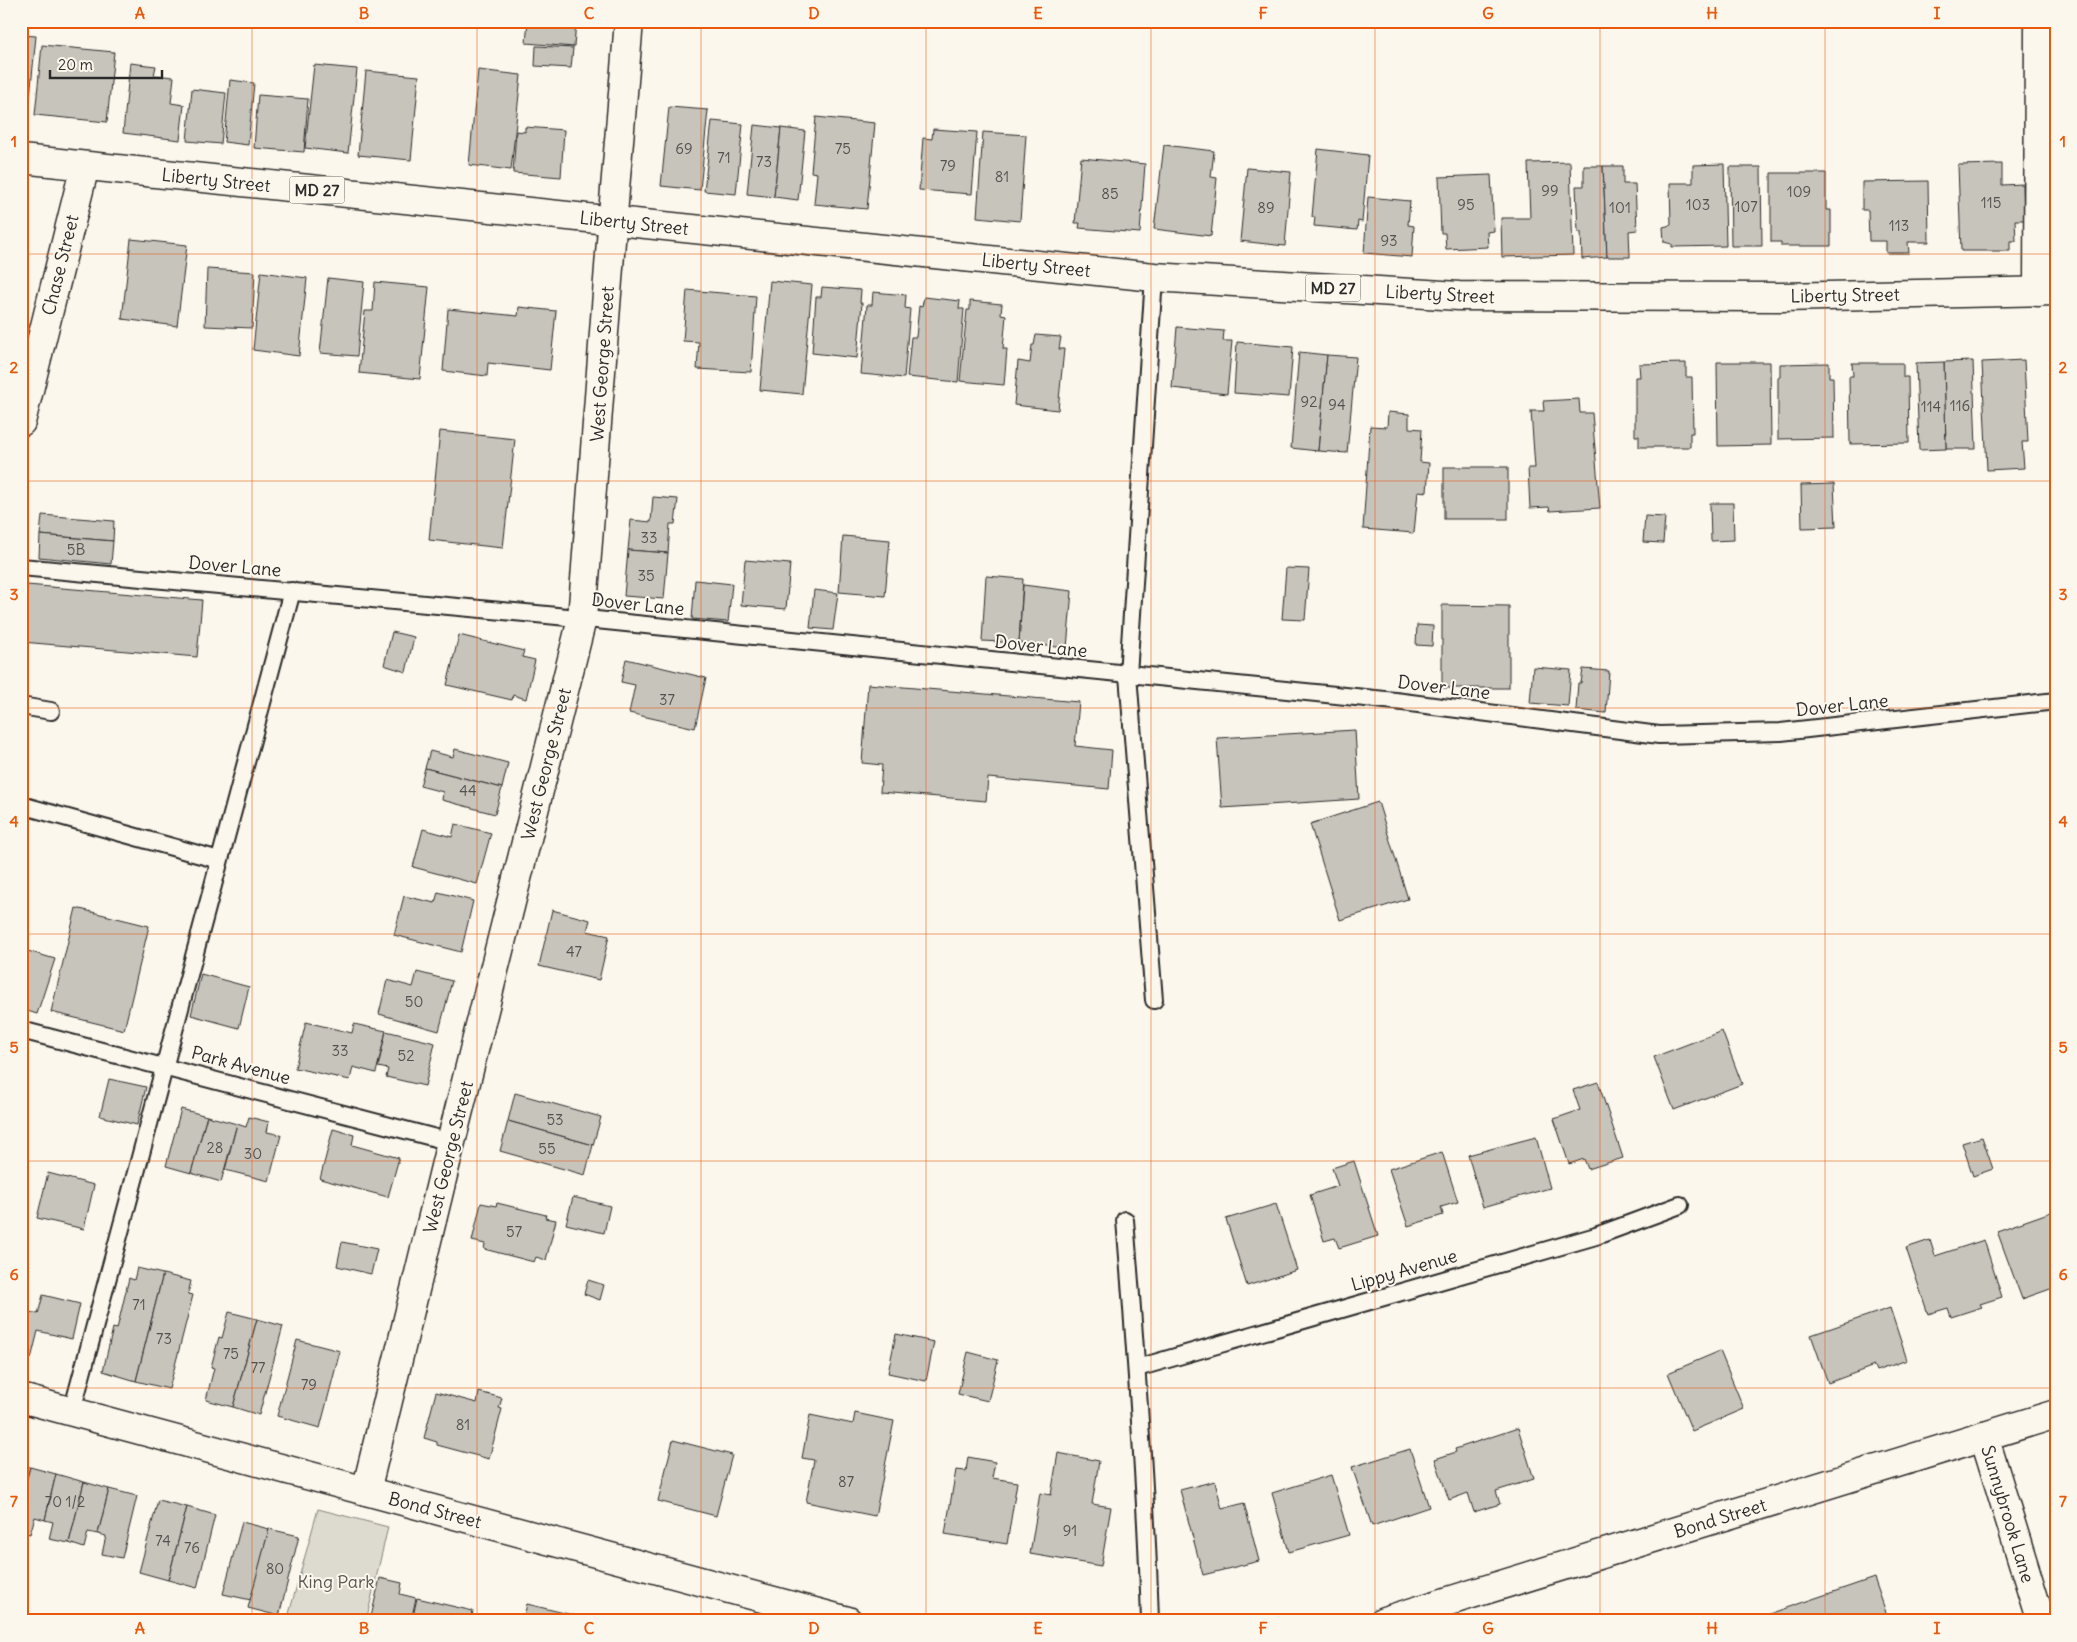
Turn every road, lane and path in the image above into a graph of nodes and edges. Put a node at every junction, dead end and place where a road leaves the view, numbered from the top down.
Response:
1 (630, 21) edge
2 (2039, 21) edge
3 (21, 159) edge
4 (84, 166) junction
5 (613, 221) junction
6 (1154, 277) junction
7 (2047, 292) edge
8 (21, 422) edge
9 (21, 567) edge
10 (292, 591) junction
11 (582, 619) junction
12 (1128, 675) junction
13 (2056, 700) edge
14 (21, 706) edge
15 (51, 711) dead end
16 (21, 806) edge
17 (219, 860) junction
18 (1154, 1000) dead end
19 (21, 1030) edge
20 (163, 1066) junction
21 (451, 1142) junction
22 (1680, 1205) dead end
23 (1125, 1220) dead end
24 (1137, 1368) junction
25 (21, 1398) edge
26 (72, 1411) junction
27 (2056, 1414) edge
28 (1984, 1436) junction
29 (366, 1491) junction
30 (848, 1621) edge
31 (1150, 1621) edge
32 (1384, 1621) edge
33 (2041, 1621) edge

1 - 5 main road, West George Street
2 - 7 main road
3 - 4 main road, Liberty Street / MD 27
4 - 5 main road, Liberty Street / MD 27
4 - 8 main road, Chase Street
5 - 6 main road, Liberty Street / MD 27
5 - 11 main road, West George Street
6 - 7 main road, Liberty Street / MD 27
6 - 12 lane
9 - 10 lane, Dover Lane
10 - 11 lane, Dover Lane
10 - 17 lane
11 - 12 lane, Dover Lane
11 - 21 main road, West George Street
12 - 13 lane, Dover Lane
12 - 18 lane
14 - 15 lane
16 - 17 lane
17 - 20 lane
19 - 20 lane, Park Avenue
20 - 21 lane, Park Avenue
20 - 26 lane
21 - 29 main road, West George Street
22 - 24 lane, Lippy Avenue
23 - 24 lane
24 - 31 lane
25 - 26 main road, Bond Street
26 - 29 main road, Bond Street
27 - 28 main road, Bond Street
28 - 32 main road, Bond Street
28 - 33 main road, Sunnybrook Lane
29 - 30 main road, Bond Street

